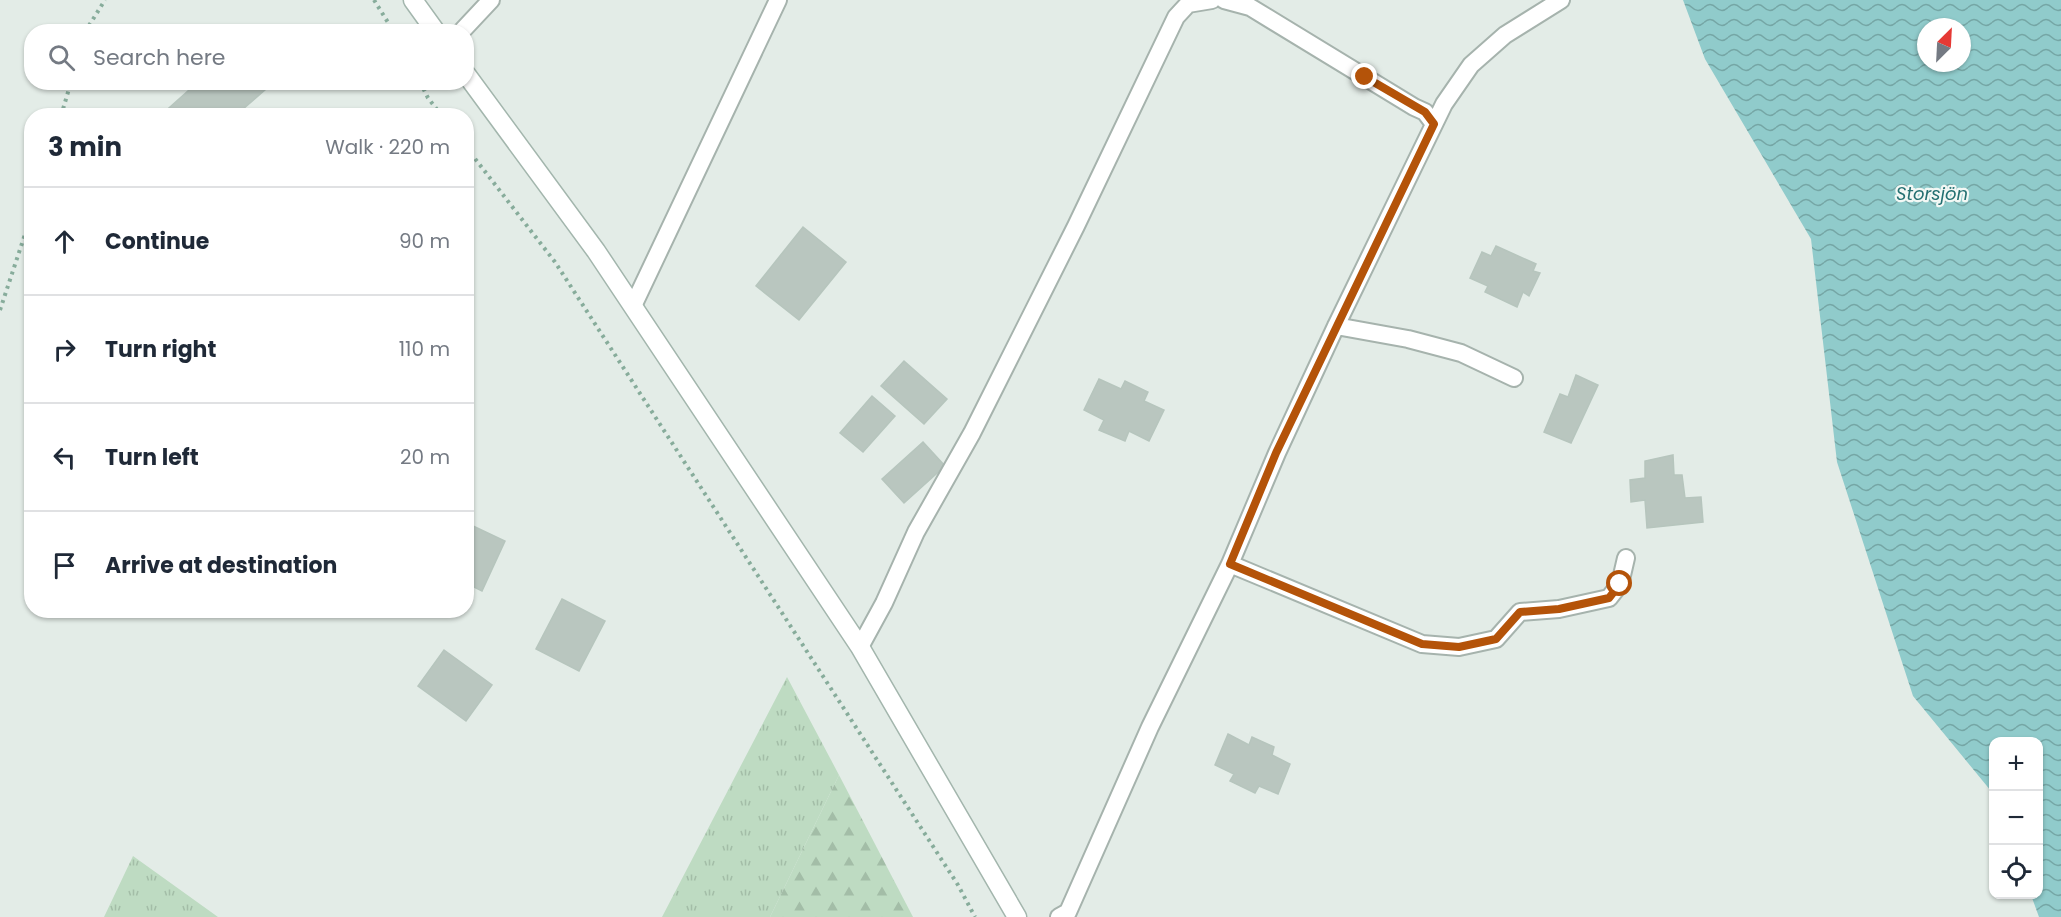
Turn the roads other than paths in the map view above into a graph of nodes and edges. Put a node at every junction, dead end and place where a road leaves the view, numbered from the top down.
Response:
1 (412, 0) edge
2 (491, 0) edge
3 (778, 0) edge
4 (1212, 0) edge
5 (1224, 0) edge
6 (1561, 0) edge
7 (430, 24) edge
8 (468, 24) edge
9 (474, 85) edge
10 (1434, 124) junction
11 (633, 306) junction
12 (1336, 326) junction
13 (1514, 378) dead end
14 (1626, 558) dead end
15 (1230, 564) junction
16 (860, 647) junction
17 (1017, 917) edge
18 (1059, 917) edge

1 - 7 main road
2 - 8 lane
3 - 11 lane
4 - 16 lane
5 - 10 lane
6 - 10 lane
9 - 11 main road
10 - 12 lane
11 - 16 main road
12 - 13 lane
12 - 15 lane
14 - 15 lane
15 - 18 lane
16 - 17 main road

